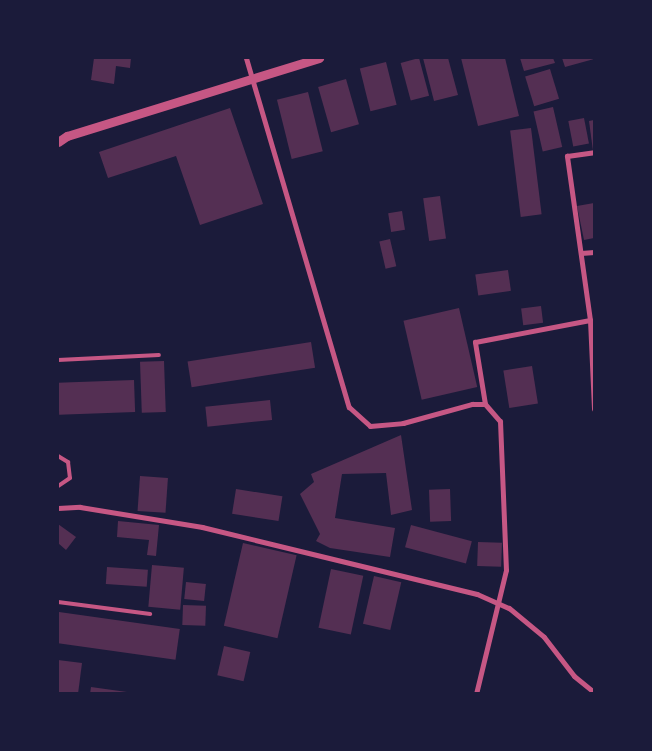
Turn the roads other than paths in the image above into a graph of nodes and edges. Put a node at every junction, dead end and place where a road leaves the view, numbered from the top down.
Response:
1 (246, 58) edge
2 (319, 58) edge
3 (248, 78) junction
4 (62, 135) edge
5 (58, 142) edge
6 (594, 152) edge
7 (594, 252) edge
8 (581, 253) junction
9 (590, 320) junction
10 (159, 355) dead end
11 (58, 360) edge
12 (485, 404) junction
13 (594, 408) edge
14 (58, 456) edge
15 (58, 486) edge
16 (58, 508) edge
17 (58, 602) edge
18 (500, 604) junction
19 (150, 614) dead end
20 (594, 692) edge
21 (476, 694) edge

1 - 3 street
2 - 3 street
3 - 4 street
3 - 12 street
4 - 5 street
6 - 8 street
7 - 8 street
8 - 9 street
9 - 12 street
9 - 13 street
10 - 11 lane
12 - 18 street
14 - 15 lane
16 - 18 street
17 - 19 lane
18 - 20 street
18 - 21 street

